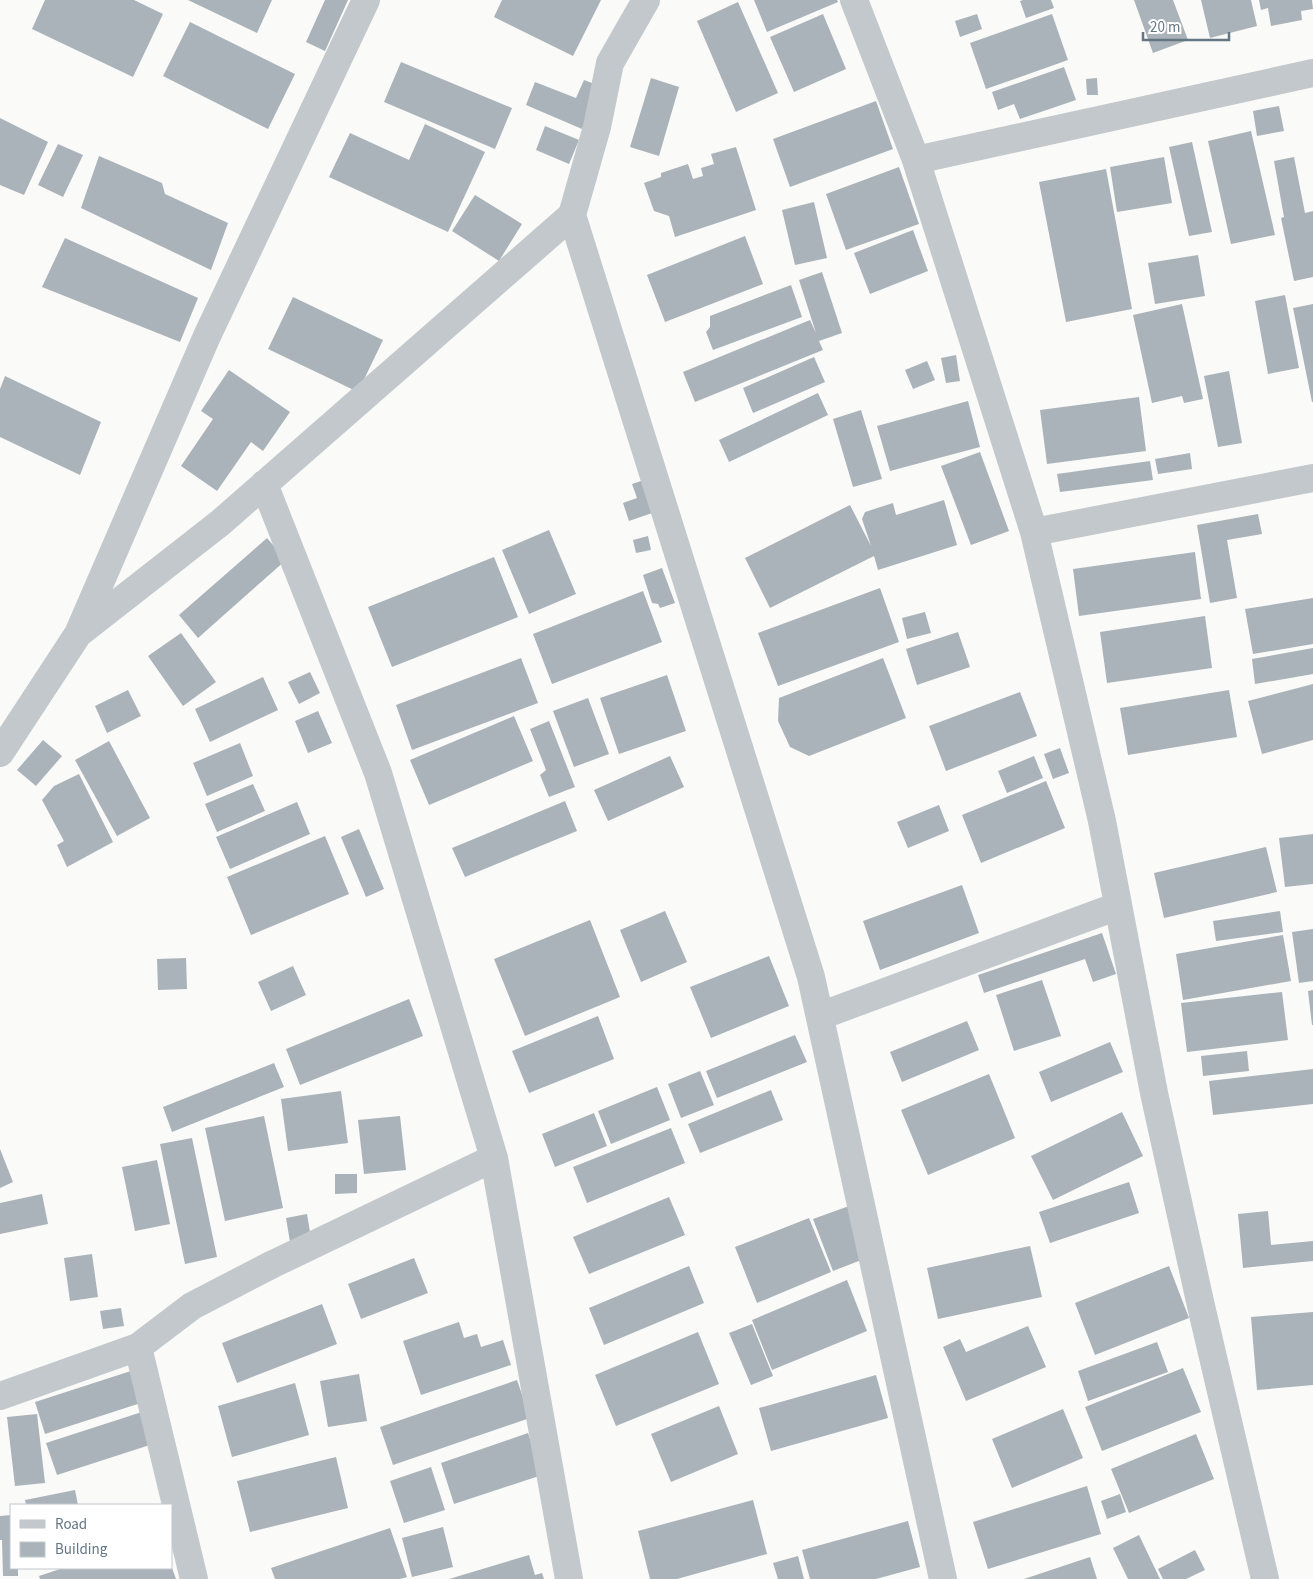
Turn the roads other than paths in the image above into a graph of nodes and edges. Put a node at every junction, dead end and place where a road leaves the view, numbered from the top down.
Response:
1 (366, 0) edge
2 (646, 0) edge
3 (854, 0) edge
4 (1313, 73) edge
5 (916, 160) junction
6 (572, 215) junction
7 (1313, 478) edge
8 (264, 484) junction
9 (1034, 532) junction
10 (78, 634) junction
11 (0, 753) edge
12 (1118, 906) junction
13 (820, 1016) junction
14 (494, 1158) junction
15 (138, 1347) junction
16 (0, 1396) edge
17 (194, 1579) edge
18 (569, 1579) edge
19 (943, 1579) edge
20 (1265, 1579) edge

1 - 10 street
2 - 6 street
3 - 5 street
4 - 5 street
5 - 9 street
6 - 8 street
6 - 13 street
7 - 9 street
8 - 10 street
8 - 14 street
9 - 12 street
10 - 11 street
12 - 13 street
12 - 20 street
13 - 19 street
14 - 15 street
14 - 18 street
15 - 16 street
15 - 17 street

